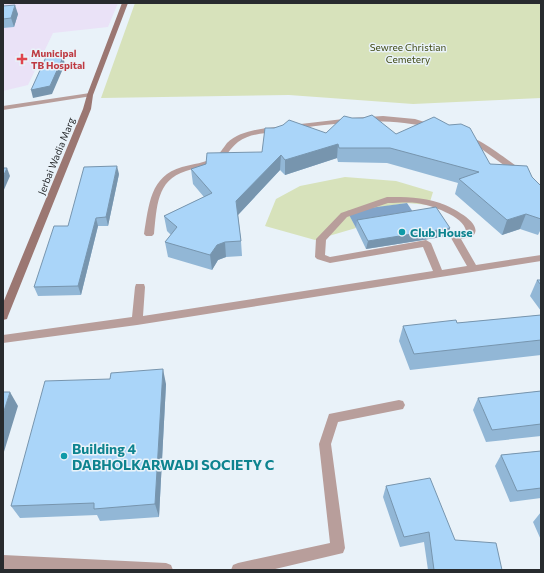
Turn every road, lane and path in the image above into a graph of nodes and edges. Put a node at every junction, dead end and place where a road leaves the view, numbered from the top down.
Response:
1 (125, 3) edge
2 (90, 95) junction
3 (3, 108) edge
4 (438, 128) edge
5 (458, 134) edge
6 (541, 188) edge
7 (149, 234) dead end
8 (541, 258) edge
9 (473, 268) junction
10 (439, 274) junction
11 (140, 287) dead end
12 (3, 316) edge
13 (137, 320) junction
14 (3, 339) edge
15 (399, 405) dead end
16 (3, 562) edge
17 (97, 568) edge
18 (166, 570) edge
19 (238, 570) edge

1 - 2 main road, Jerbai Wadia Marg
2 - 3 street
2 - 12 main road, Jerbai Wadia Marg
4 - 7 street
5 - 6 street
8 - 9 street
9 - 10 street
9 - 10 street
10 - 13 street
11 - 13 street
13 - 14 street
15 - 19 street
16 - 17 street
17 - 18 street

